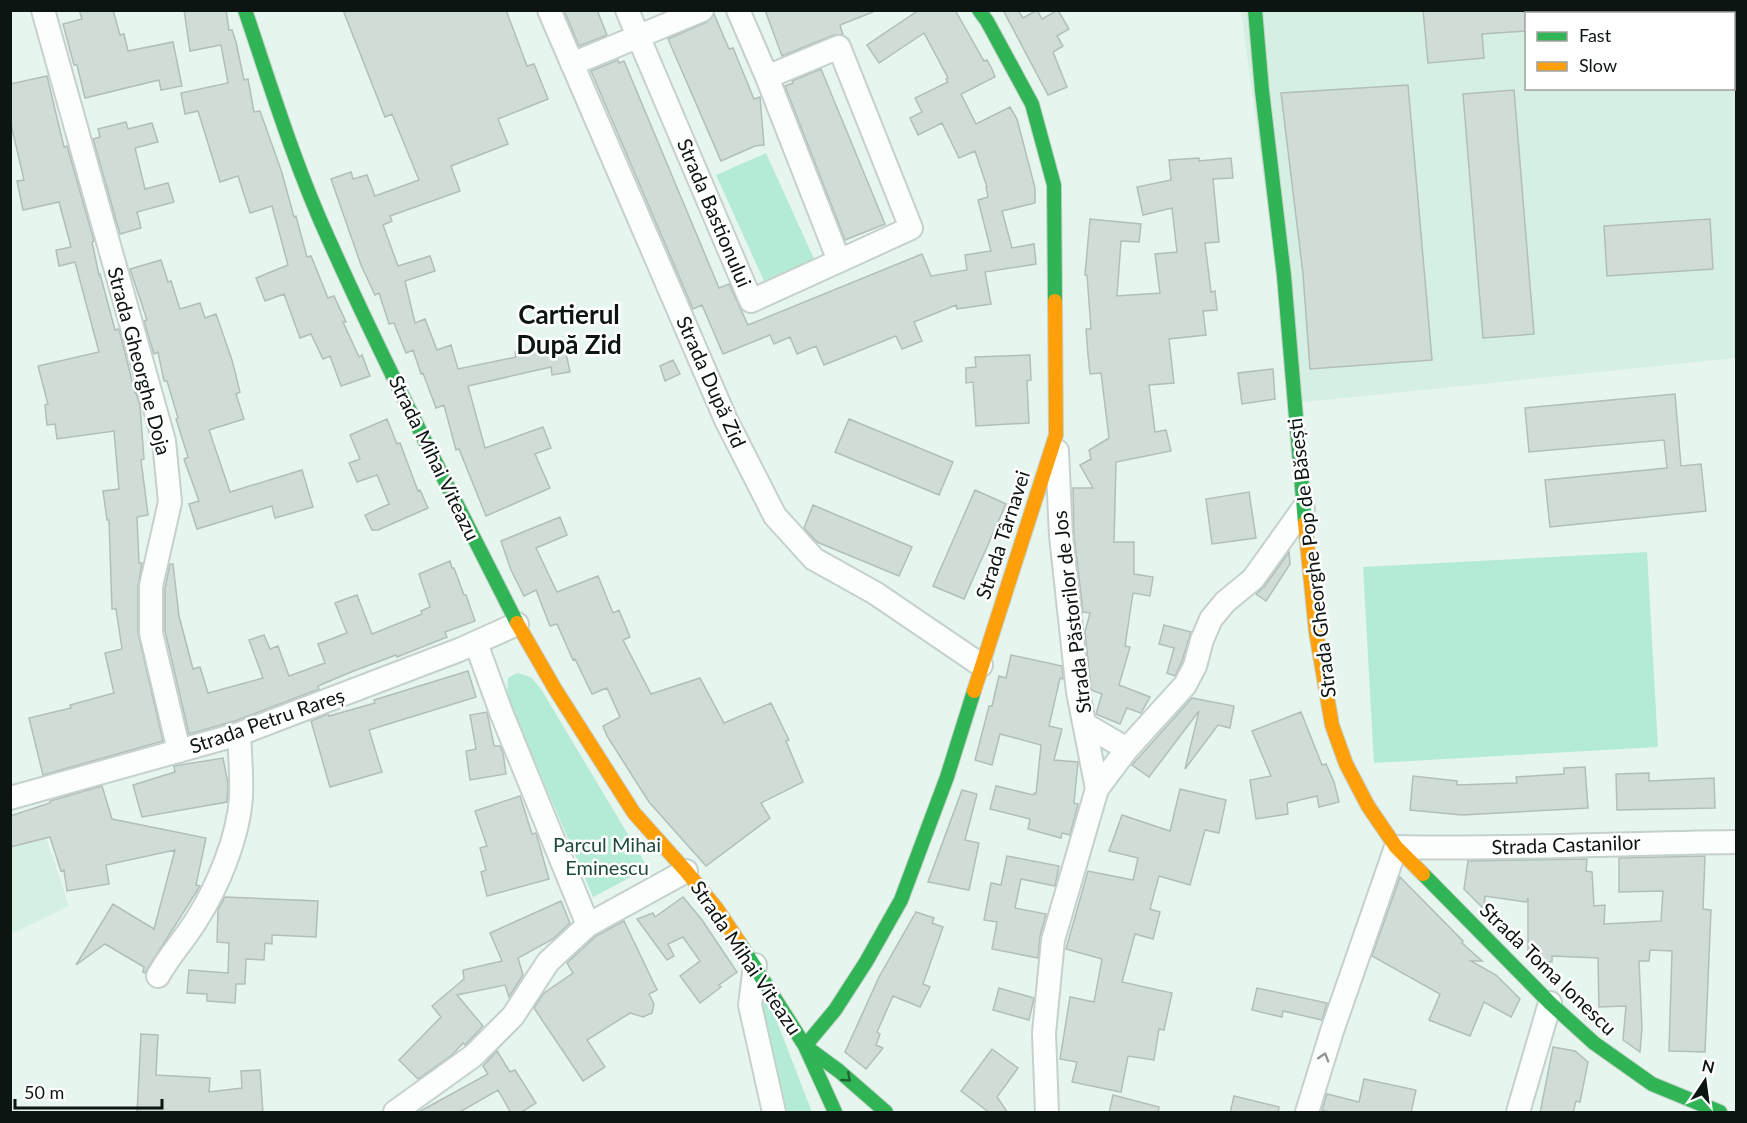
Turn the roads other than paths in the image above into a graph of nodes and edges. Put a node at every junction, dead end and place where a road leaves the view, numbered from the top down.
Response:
1 (43, 10) edge
2 (245, 10) edge
3 (549, 10) edge
4 (627, 10) edge
5 (702, 10) edge
6 (738, 10) edge
7 (979, 10) edge
8 (1255, 10) edge
9 (638, 37) junction
10 (572, 64) junction
11 (766, 77) junction
12 (839, 261) junction
13 (1056, 435) junction
14 (1303, 509) junction
15 (517, 624) junction
16 (476, 643) junction
17 (981, 666) junction
18 (1086, 725) junction
19 (239, 734) junction
20 (1126, 749) junction
21 (179, 751) junction
22 (1097, 789) junction
23 (10, 798) edge
24 (1737, 842) edge
25 (1396, 847) junction
26 (686, 871) junction
27 (588, 925) junction
28 (755, 965) junction
29 (158, 976) dead end
30 (1550, 1003) junction
31 (805, 1046) junction
32 (395, 1113) edge
33 (774, 1113) edge
34 (835, 1113) edge
35 (886, 1113) edge
36 (1047, 1113) edge
37 (1307, 1113) edge
38 (1518, 1113) edge
39 (1720, 1113) edge

1 - 21 street, Strada Gheorghe Doja
2 - 15 street, Strada Mihai Viteazu
3 - 10 street, Strada După Zid
4 - 9 street, Strada Bastionului
5 - 9 street
6 - 11 street
7 - 13 street, Strada Târnavei
8 - 14 street, Strada Gheorghe Pop de Băsești
9 - 10 street
9 - 12 street, Strada Bastionului
10 - 17 street, Strada După Zid
11 - 12 street
11 - 12 street, Strada Bastionului
13 - 17 street, Strada Târnavei
13 - 18 street, Strada Păstorilor de Jos
14 - 20 street, Strada Păstorilor de Jos
14 - 25 street, Strada Gheorghe Pop de Băsești
15 - 16 street, Strada Petru Rareș
15 - 26 street, Strada Mihai Viteazu
16 - 19 street, Strada Petru Rareș
16 - 27 street
17 - 31 street, Strada Târnavei
18 - 20 street
18 - 22 street, Strada Păstorilor de Jos
19 - 21 street, Strada Petru Rareș
19 - 29 street
20 - 22 street, Strada Păstorilor de Jos
21 - 23 street, Strada Petru Rareș
22 - 36 street, Strada Păstorilor de Jos
24 - 25 street, Strada Castanilor
25 - 30 street, Strada Toma Ionescu
37 -> 25 street
26 - 27 street, Strada Mihai Viteazu
26 - 28 street, Strada Mihai Viteazu
27 - 32 street, Strada Mihai Viteazu
28 - 31 street, Strada Mihai Viteazu
28 - 33 street
30 - 38 street
30 - 39 street, Strada Toma Ionescu
31 - 34 street
31 -> 35 street

